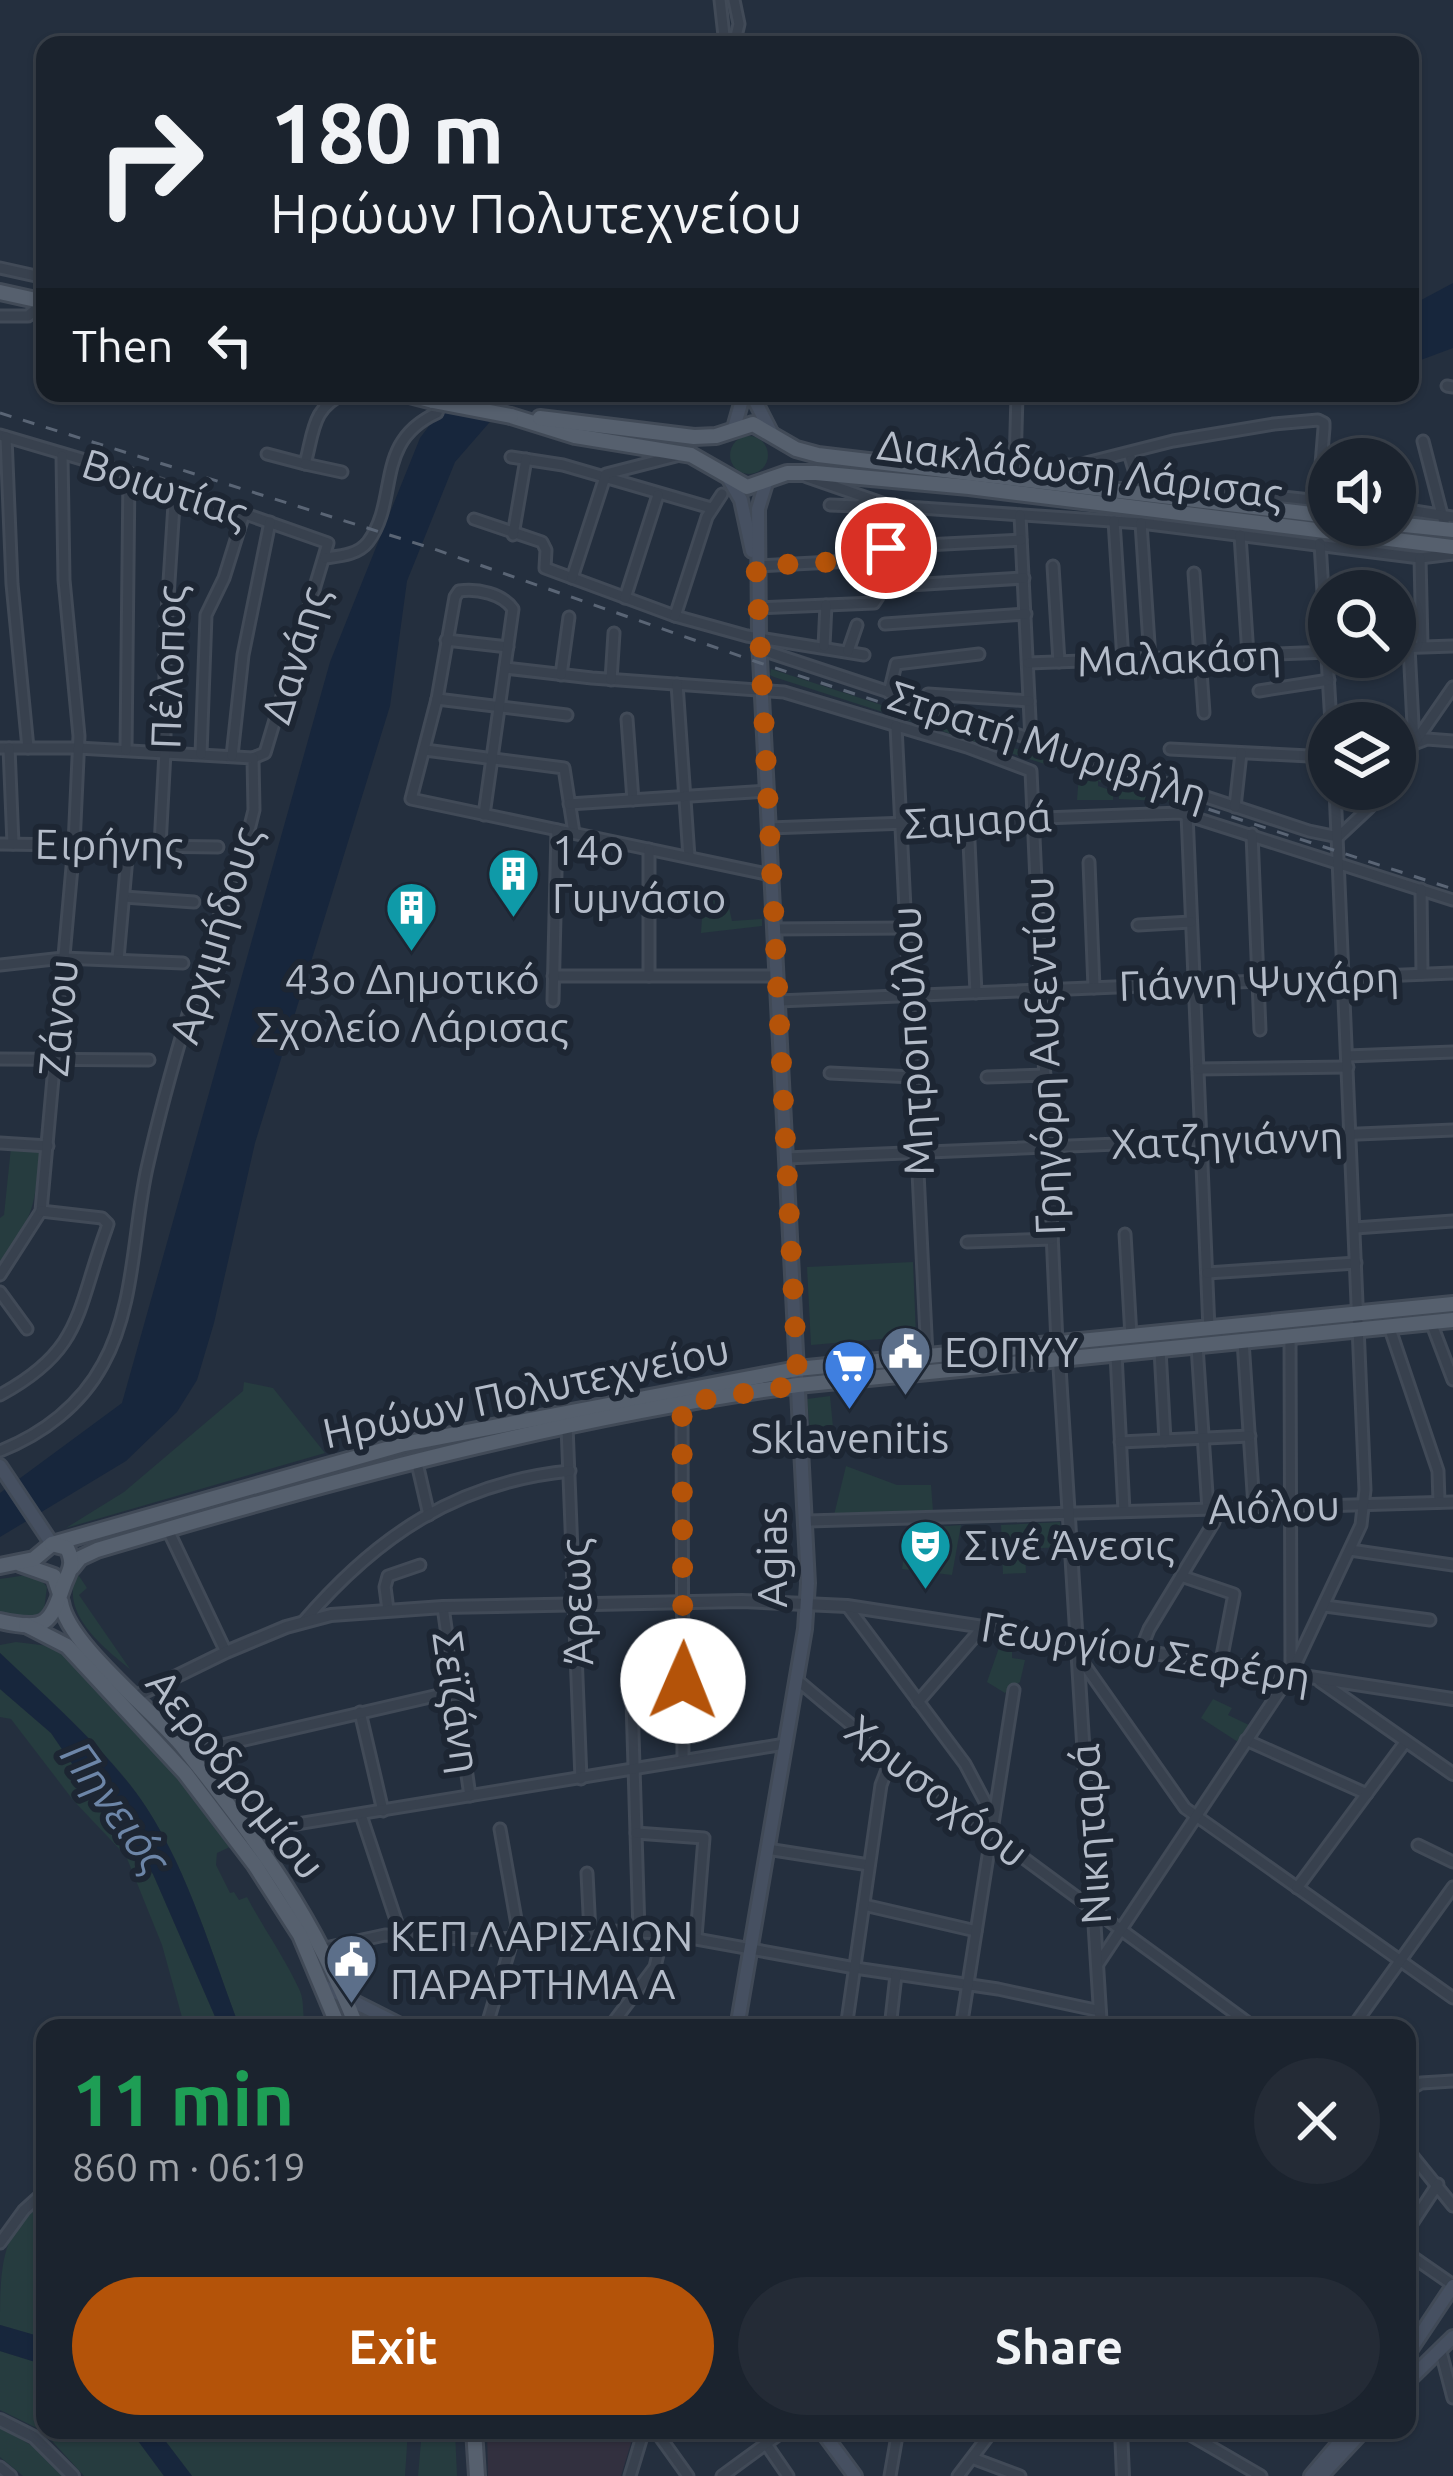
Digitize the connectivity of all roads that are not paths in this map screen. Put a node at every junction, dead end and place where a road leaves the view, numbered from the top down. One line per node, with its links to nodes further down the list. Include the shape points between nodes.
1 (720, 0): 3 (street)
2 (734, 0): 4 (street)
3 (728, 36)
4 (734, 36)
5 (0, 268): 6 (street)
6 (36, 276)
7 (0, 292): 8 (main road)
8 (36, 300)
9 (36, 309): 10 (street)
10 (0, 316)
11 (327, 402): 29 (street)
12 (438, 402): 65 (street, via 436,413 406,434 369,541)
13 (458, 402): 17 (main road, Διακλάδωση Λάρισας, bridge)
14 (743, 402): 18 (main road)
15 (753, 402): 19 (main road)
16 (1016, 402): 31 (street)
17 (511, 416): 18 (main road, Διακλάδωση Λάρισας, via 694,437); 25 (main road, Διακλάδωση Λάρισας)
18 (731, 431): 19 (main road, Διακλάδωση Λάρισας, via 753,424); 37 (main road, via 718,452)
19 (774, 435): 30 (main road, Διακλάδωση Λάρισας, via 807,453); 36 (main road, via 781,459)
20 (3, 436): 26 (street, Βοιωτίας); 123 (street)
21 (1324, 438): 23 (street, via 1322,421 1288,422)
22 (1424, 441): 54 (street)
23 (1129, 453): 31 (street, via 1078,465); 40 (street, via 1145,482)
24 (267, 454): 29 (street)
25 (685, 454): 35 (street); 37 (main road, Διακλάδωση Λάρισας)
26 (62, 456): 34 (street, Βοιωτίας); 124 (street, Ζάνου)
27 (511, 457): 28 (street)
28 (526, 459): 35 (street); 58 (street)
29 (305, 464): 32 (street)
30 (914, 466): 31 (street); 43 (main road, Διακλάδωση Λάρισας)
31 (1015, 466)
32 (342, 472)
33 (796, 472): 36 (main road, Διακλάδωση Λάρισας); 42 (street); 56 (main road, Διακλάδωση Λάρισας)
34 (129, 473): 38 (street, Βοιωτίας); 126 (street)
35 (603, 479): 39 (street); 71 (street)
36 (769, 480): 37 (main road, Διακλάδωση Λάρισας); 68 (main road, via 758,509)
37 (725, 482): 45 (street); 68 (main road, via 741,500)
38 (176, 489): 46 (street, Βοιωτίας); 128 (street, Πέλοπος)
39 (658, 495): 45 (street); 74 (street)
40 (1257, 495): 41 (street); 43 (street)
41 (1308, 500)
42 (868, 501): 44 (street); 49 (street)
43 (1222, 504): 47 (main road, Διακλάδωση Λάρισας)
44 (830, 505)
45 (711, 508): 78 (street)
46 (244, 514): 52 (street, Βοιωτίας); 130 (street, via 206,615)
47 (1308, 514)
48 (1416, 514): 54 (street)
49 (1020, 515): 51 (street); 60 (street)
50 (474, 519): 58 (street)
51 (1114, 521): 53 (street); 97 (street)
52 (270, 522): 62 (street, Βοιωτίας); 131 (street)
53 (1141, 523): 59 (street); 96 (street)
54 (1448, 523): 55 (main road)
55 (1416, 524)
56 (1300, 527): 57 (street); 64 (main road, Διακλάδωση Λάρισας)
57 (1308, 533)
58 (514, 535): 71 (street, via 545,545 545,568)
59 (1240, 535): 61 (street); 94 (street)
60 (1021, 540): 67 (street, via 886,548); 72 (street)
61 (1308, 543)
62 (328, 544): 65 (street, Δανάης)
63 (1335, 546): 66 (street)
64 (1453, 551): 66 (street)
65 (325, 558): 133 (street, Δανάης, via 265,753)
66 (1420, 558): 87 (street)
67 (870, 560): 68 (street); 73 (street)
68 (756, 566): 76 (main road, Agias)
69 (1053, 566): 98 (street)
70 (1194, 573): 95 (street)
71 (572, 578): 74 (street)
72 (1024, 578): 73 (street); 77 (street)
73 (876, 587): 75 (street, via 874,603)
74 (625, 598): 78 (street)
75 (826, 605): 76 (street); 85 (street)
76 (758, 608): 84 (main road, Agias)
77 (1026, 614): 81 (street); 99 (street)
78 (675, 616): 84 (street)
79 (569, 617): 101 (street)
80 (857, 625): 90 (street)
81 (884, 625)
82 (614, 633): 102 (street)
83 (446, 640): 89 (street); 89 (street, via 454,597 477,590 513,609); 110 (street)
84 (759, 644): 85 (street); 106 (main road, Agias); 108 (street, Στρατή Μυριβήλη)
85 (824, 646): 90 (street)
86 (1416, 646): 87 (street)
87 (1422, 646): 88 (street)
88 (1453, 646)
89 (508, 647): 100 (street)
90 (848, 651): 93 (street)
91 (1308, 653): 94 (street, Μαλακάση)
92 (979, 654): 108 (street, via 896,664)
93 (864, 655)
94 (1248, 655): 95 (street, Μαλακάση)
95 (1200, 657): 96 (street, Μαλακάση); 114 (street)
96 (1150, 659): 97 (street, Μαλακάση)
97 (1123, 660): 98 (street, Μαλακάση)
98 (1059, 662): 99 (street, Μαλακάση)
99 (1028, 663): 111 (street)
100 (505, 668): 101 (street); 113 (street)
101 (561, 675): 102 (street)
102 (611, 680): 104 (street)
103 (1329, 680): 107 (street); 112 (street)
104 (677, 683): 106 (street); 136 (street)
105 (1453, 687): 119 (street)
106 (761, 689): 117 (street); 135 (main road, Agias)
107 (1259, 691)
108 (889, 693): 118 (street, Στρατή Μυριβήλη)
109 (928, 694): 111 (street)
110 (437, 699): 113 (street); 127 (street)
111 (1029, 701): 118 (street)
112 (1330, 702)
113 (499, 706): 115 (street); 134 (street)
114 (1204, 712)
115 (567, 715)
116 (627, 719): 137 (street)
117 (896, 726): 144 (street, Γρηγόρη Αυξεντίου, via 1031,771); 146 (street, Μητροπούλου)
118 (1031, 740): 139 (street, Στρατή Μυριβήλη)
119 (1416, 741)
120 (1453, 741): 121 (street)
121 (1416, 743)
122 (5, 748): 123 (street); 153 (street)
123 (28, 748): 124 (street)
124 (77, 748): 126 (street); 154 (street, Ζάνου)
125 (1170, 749): 129 (street)
126 (126, 750): 128 (street)
127 (425, 750): 134 (street); 143 (street, via 411,800)
128 (166, 752): 130 (street); 155 (street, Πέλοπος)
129 (1241, 753): 132 (street); 139 (street)
130 (201, 754): 131 (street)
131 (232, 756): 133 (street)
132 (1308, 756)
133 (253, 758): 242 (street, Αρχιμήδους, via 253,817 165,1097 114,1341 94,1378 49,1426)
134 (492, 758): 138 (street, via 564,768); 143 (street)
135 (767, 791): 136 (street); 147 (main road, Agias)
136 (684, 796): 137 (street); 159 (street)
137 (633, 800): 138 (street)
138 (569, 804): 149 (street)
139 (1234, 807): 151 (street, Στρατή Μυριβήλη)
140 (1336, 810): 151 (street)
141 (1367, 810): 151 (street)
142 (1187, 814): 144 (street, Σαμαρά); 150 (street, Σαμαρά); 167 (street)
143 (484, 815): 148 (street)
144 (1034, 817): 145 (street, Σαμαρά); 184 (street, Γρηγόρη Αυξεντίου)
145 (968, 820): 146 (street, Σαμαρά); 185 (street)
146 (902, 824): 147 (street, Σαμαρά); 169 (street, Μητροπούλου)
147 (769, 829): 162 (main road, Agias)
148 (557, 830): 149 (street); 177 (street)
149 (574, 833): 158 (street)
150 (1252, 834): 161 (street, Σαμαρά); 181 (street)
151 (1338, 837): 161 (street)
152 (0, 844): 153 (street, Ειρήνης)
153 (13, 844): 154 (street, Ειρήνης)
154 (74, 845): 156 (street, Ειρήνης); 171 (street, Ζάνου)
155 (160, 846): 156 (street, Ειρήνης); 157 (street, Ειρήνης)
156 (128, 847): 164 (street)
157 (218, 847)
158 (649, 849): 159 (street); 178 (street)
159 (689, 857): 162 (street)
160 (1089, 862): 183 (street)
161 (1339, 865): 163 (street, Σαμαρά); 180 (street)
162 (771, 874): 170 (main road, Agias)
163 (1420, 889): 165 (street, Σαμαρά); 176 (street)
164 (124, 897): 166 (street); 172 (street)
165 (1453, 900)
166 (194, 902)
167 (1191, 922): 168 (street); 182 (street)
168 (1138, 925)
169 (906, 928): 170 (street); 186 (street, Μητροπούλου)
170 (774, 929): 179 (main road, Agias)
171 (63, 958): 172 (street); 174 (street); 191 (street, Ζάνου)
172 (118, 959): 173 (street)
173 (183, 963)
174 (0, 965)
175 (1453, 973): 176 (street, Γιάννη Ψυχάρη)
176 (1422, 974): 180 (street, Γιάννη Ψυχάρη)
177 (553, 976): 178 (street); 187 (street)
178 (649, 976): 179 (street)
179 (776, 976): 188 (main road, Agias)
180 (1344, 977): 181 (street, Γιάννη Ψυχάρη); 194 (street)
181 (1258, 981): 182 (street, Γιάννη Ψυχάρη); 189 (street)
182 (1194, 983): 183 (street, Γιάννη Ψυχάρη); 195 (street)
183 (1094, 988): 184 (street, Γιάννη Ψυχάρη)
184 (1041, 990): 185 (street, Γιάννη Ψυχάρη); 197 (street, Γρηγόρη Αυξεντίου)
185 (976, 993): 186 (street, Γιάννη Ψυχάρη)
186 (910, 995): 188 (street, Γιάννη Ψυχάρη); 198 (street, Μητροπούλου)
187 (553, 1000)
188 (778, 1001): 207 (main road, Agias)
189 (1260, 1030)
190 (1453, 1052): 194 (street)
191 (55, 1058): 192 (street); 193 (street); 204 (street, Ζάνου)
192 (0, 1059)
193 (149, 1060)
194 (1348, 1061): 195 (street); 201 (street)
195 (1198, 1070): 202 (street)
196 (830, 1073): 198 (street)
197 (1045, 1075): 199 (street); 205 (street, Γρηγόρη Αυξεντίου)
198 (913, 1077): 206 (street, Μητροπούλου)
199 (987, 1077)
200 (1453, 1130): 201 (street, Χατζηγιάννη)
201 (1351, 1135): 202 (street, Χατζηγιάννη); 210 (street)
202 (1201, 1141): 205 (street, Χατζηγιάννη); 215 (street)
203 (0, 1142): 204 (street)
204 (49, 1146): 208 (street, Ζάνου)
205 (1048, 1148): 206 (street, Χατζηγιάννη); 212 (street, Γρηγόρη Αυξεντίου)
206 (916, 1153): 207 (street, Χατζηγιάννη); 232 (street, Μητροπούλου)
207 (786, 1158): 233 (main road, Agias)
208 (41, 1211): 216 (street, Ζάνου); 235 (street, via 108,1225 68,1341 40,1371)
209 (1453, 1221): 210 (street)
210 (1355, 1228): 214 (street)
211 (1125, 1234): 225 (street)
212 (1052, 1239): 213 (street); 230 (street, Γρηγόρη Αυξεντίου)
213 (967, 1242)
214 (1356, 1263): 215 (street); 220 (street)
215 (1207, 1273): 224 (street)
216 (0, 1275)
217 (0, 1292): 223 (street)
218 (1453, 1304): 220 (main road, Ηρώων Πολυτεχνείου)
219 (1453, 1320): 221 (main road, Ηρώων Πολυτεχνείου)
220 (1359, 1321): 222 (main road, Ηρώων Πολυτεχνείου); 224 (main road, Ηρώων Πολυτεχνείου); 226 (main road, Ηρώων Πολυτεχνείου); 248 (street)
221 (1431, 1322): 222 (main road, Ηρώων Πολυτεχνείου); 234 (street)
222 (1390, 1326): 246 (street, via 1438,1471)
223 (27, 1329)
224 (1209, 1329): 225 (main road, Ηρώων Πολυτεχνείου)
225 (1131, 1336): 230 (main road, Ηρώων Πολυτεχνείου)
226 (1290, 1336): 227 (main road, Ηρώων Πολυτεχνείου); 249 (street)
227 (1244, 1341): 228 (main road, Ηρώων Πολυτεχνείου); 238 (street)
228 (1197, 1346): 229 (main road, Ηρώων Πολυτεχνείου); 239 (street)
229 (1160, 1350): 231 (main road, Ηρώων Πολυτεχνείου); 240 (street)
230 (1058, 1351): 231 (main road, Ηρώων Πολυτεχνείου); 232 (main road, Ηρώων Πολυτεχνείου); 233 (main road, Ηρώων Πολυτεχνείου); 253 (street, Γρηγόρη Αυξεντίου)
231 (1116, 1354): 241 (street)
232 (927, 1355): 233 (main road, Ηρώων Πολυτεχνείου)
233 (798, 1377): 236 (main road, Ηρώων Πολυτεχνείου); 255 (main road, Agias); 257 (main road, Ηρώων Πολυτεχνείου, via 434,1437)
234 (1453, 1381)
235 (0, 1395)
236 (682, 1403): 237 (main road, Ηρώων Πολυτεχνείου); 265 (street)
237 (567, 1426): 243 (main road, Ηρώων Πολυτεχνείου); 245 (street, Άρεως)
238 (1250, 1436): 239 (street); 250 (street)
239 (1204, 1438): 240 (street); 251 (street)
240 (1165, 1440): 241 (street)
241 (1120, 1442): 252 (street)
242 (0, 1450)
243 (416, 1459): 254 (street); 256 (main road, Ηρώων Πολυτεχνείου)
244 (0, 1466): 257 (main road)
245 (570, 1471): 254 (street, via 493,1484); 267 (street, Άρεως)
246 (1438, 1502): 247 (street, Αιόλου); 248 (street, Αιόλου)
247 (1453, 1502)
248 (1364, 1504): 249 (street, Αιόλου); 258 (street)
249 (1292, 1506): 250 (street, Αιόλου); 283 (street)
250 (1254, 1508): 251 (street, Αιόλου)
251 (1213, 1509): 252 (street, Αιόλου); 263 (street)
252 (1124, 1511): 253 (street, Αιόλου)
253 (1067, 1513): 255 (street, Αιόλου); 277 (street, Γρηγόρη Αυξεντίου)
254 (429, 1515): 274 (street, via 359,1563)
255 (808, 1521): 266 (main road, Agias)
256 (168, 1530): 262 (main road, Ηρώων Πολυτεχνείου, via 98,1550); 279 (street)
257 (52, 1544): 259 (main road, Ηρώων Πολυτεχνείου); 262 (main road, via 67,1548)
258 (1350, 1550): 261 (street); 269 (street)
259 (7, 1565): 264 (main road, via 54,1576)
260 (420, 1565): 271 (street, via 388,1576)
261 (1453, 1565)
262 (72, 1568): 264 (main road)
263 (1181, 1576): 278 (street); 281 (street, via 1234,1594)
264 (61, 1600): 275 (main road, via 47,1621); 288 (main road, Αεροδρομίου, via 80,1639)
265 (684, 1602): 266 (street, Γεωργίου Σεφέρη); 267 (street, Γεωργίου Σεφέρη); 297 (street)
266 (808, 1603): 268 (street, Γεωργίου Σεφέρη); 284 (main road, Agias)
267 (577, 1605): 270 (street, Γεωργίου Σεφέρη); 300 (street, Άρεως)
268 (847, 1606): 276 (street, Γεωργίου Σεφέρη); 290 (street)
269 (1325, 1606): 272 (street); 283 (street)
270 (442, 1607): 271 (street, Γεωργίου Σεφέρη); 287 (street, Σεϊζάνη)
271 (388, 1610): 274 (street, Γεωργίου Σεφέρη)
272 (1430, 1619)
273 (0, 1621): 275 (main road)
274 (304, 1621): 279 (street, Γεωργίου Σεφέρη)
275 (26, 1625): 335 (main road, Αεροδρομίου, via 67,1646 179,1765 273,1892)
276 (983, 1627): 277 (street, Γεωργίου Σεφέρη); 290 (street)
277 (1077, 1641): 278 (street, Γεωργίου Σεφέρη); 280 (street, Νικηταρά)
278 (1141, 1649): 281 (street, Γεωργίου Σεφέρη)
279 (226, 1652): 288 (street, Γεωργίου Σεφέρη)
280 (1078, 1657): 305 (street); 319 (street, Νικηταρά)
281 (1221, 1661): 283 (street, Γεωργίου Σεφέρη)
282 (631, 1666): 298 (street)
283 (1291, 1674): 285 (street, Γεωργίου Σεφέρη); 292 (street)
284 (796, 1678): 294 (main road, Agias); 296 (street, Χρυσοχόου)
285 (1318, 1679): 289 (street, Γεωργίου Σεφέρη); 293 (street)
286 (1014, 1690): 306 (street)
287 (456, 1691): 291 (street); 302 (street, Σεϊζάνη)
288 (136, 1696): 295 (main road, Αεροδρομίου)
289 (1453, 1699)
290 (919, 1702): 306 (street, via 977,1782)
291 (360, 1712): 295 (street); 303 (street)
292 (1246, 1740): 301 (street); 305 (street)
293 (1406, 1741): 299 (street); 301 (street)
294 (785, 1744): 297 (street); 312 (main road, Agias)
295 (188, 1753): 308 (main road, Αεροδρομίου)
296 (891, 1759): 310 (street, Χρυσοχόου); 314 (street)
297 (682, 1760): 298 (street)
298 (634, 1768): 300 (street); 309 (street)
299 (1453, 1774)
300 (581, 1779): 302 (street)
301 (1367, 1794): 317 (street)
302 (470, 1796): 303 (street)
303 (383, 1811): 304 (street)
304 (361, 1815): 308 (street); 325 (street)
305 (1196, 1817): 317 (street); 320 (street)
306 (993, 1820): 310 (street)
307 (500, 1829): 326 (street)
308 (248, 1832): 329 (main road, Αεροδρομίου)
309 (636, 1833): 322 (street); 327 (street, via 704,1838)
310 (991, 1836): 319 (street, Χρυσοχόου); 321 (street)
311 (1418, 1844): 313 (street)
312 (767, 1849): 314 (street); 328 (main road, Agias)
313 (1453, 1862)
314 (869, 1864): 318 (street)
315 (587, 1873): 323 (street)
316 (1453, 1887): 330 (street)
317 (1297, 1888): 330 (street)
318 (864, 1905): 321 (street); 332 (street)
319 (1095, 1910): 320 (street, Χρυσοχόου); 331 (street, Νικηταρά)
320 (1121, 1929): 331 (street); 349 (street, Χρυσοχόου)
321 (976, 1931): 334 (street)
322 (639, 1932): 323 (street); 324 (street)
323 (590, 1933): 326 (street)
324 (663, 1933): 327 (street); 343 (street, via 656,1967)
325 (401, 1935): 326 (street); 329 (street)
326 (513, 1937): 342 (street)
327 (696, 1937): 328 (street)
328 (751, 1947): 332 (street); 344 (main road, Agias)
329 (325, 1948): 336 (main road, Αεροδρομίου)
330 (1399, 1963): 337 (street); 350 (street)
331 (1097, 1964): 338 (street, Νικηταρά)
332 (855, 1968): 333 (street); 345 (street)
333 (896, 1975): 334 (street); 346 (street)
334 (968, 1985): 338 (street); 347 (street)
335 (323, 1986): 336 (main road); 339 (main road, Αεροδρομίου)
336 (346, 1996): 340 (main road, Αεροδρομίου); 341 (main road)
337 (1453, 1998)
338 (1100, 2011): 348 (street, Νικηταρά)
339 (336, 2019)
340 (354, 2019)
341 (389, 2019)
342 (489, 2019)
343 (617, 2019)
344 (739, 2019)
345 (847, 2019)
346 (891, 2019)
347 (962, 2019)
348 (1100, 2019)
349 (1243, 2019)
350 (1359, 2019)
351 (1453, 2081): 352 (street)
352 (1416, 2087)
353 (1416, 2159): 354 (street)
354 (1438, 2184): 356 (street); 357 (street)
355 (36, 2199): 358 (street)
356 (1453, 2206)
357 (1416, 2217)
358 (0, 2243)
359 (1416, 2259): 360 (street)
360 (1453, 2285): 362 (main road)
361 (1453, 2337): 363 (main road)
362 (1416, 2340)
363 (1440, 2348): 365 (main road); 367 (street)
364 (1416, 2357): 365 (street)
365 (1425, 2362): 366 (main road)
366 (1416, 2372)
367 (1453, 2398)
368 (0, 2420): 386 (street, via 34,2437)
369 (475, 2439): 387 (main road)
370 (641, 2439): 388 (street)
371 (661, 2439): 389 (street)
372 (773, 2439): 382 (street)
373 (828, 2439): 392 (main road)
374 (896, 2439): 393 (street)
375 (987, 2439): 383 (street)
376 (1121, 2439): 396 (street)
377 (1198, 2439): 381 (street)
378 (1206, 2439): 381 (street)
379 (1342, 2439): 398 (main road)
380 (1356, 2439): 399 (main road)
381 (1204, 2442): 397 (street)
382 (766, 2444): 390 (street); 391 (street)
383 (972, 2458): 394 (street); 395 (street)
384 (0, 2467): 385 (street)
385 (11, 2476)
386 (73, 2476)
387 (477, 2476)
388 (630, 2476)
389 (688, 2476)
390 (722, 2476)
391 (788, 2476)
392 (855, 2476)
393 (890, 2476)
394 (958, 2476)
395 (1020, 2476)
396 (1123, 2476)
397 (1261, 2476)
398 (1311, 2476)
399 (1321, 2476)

